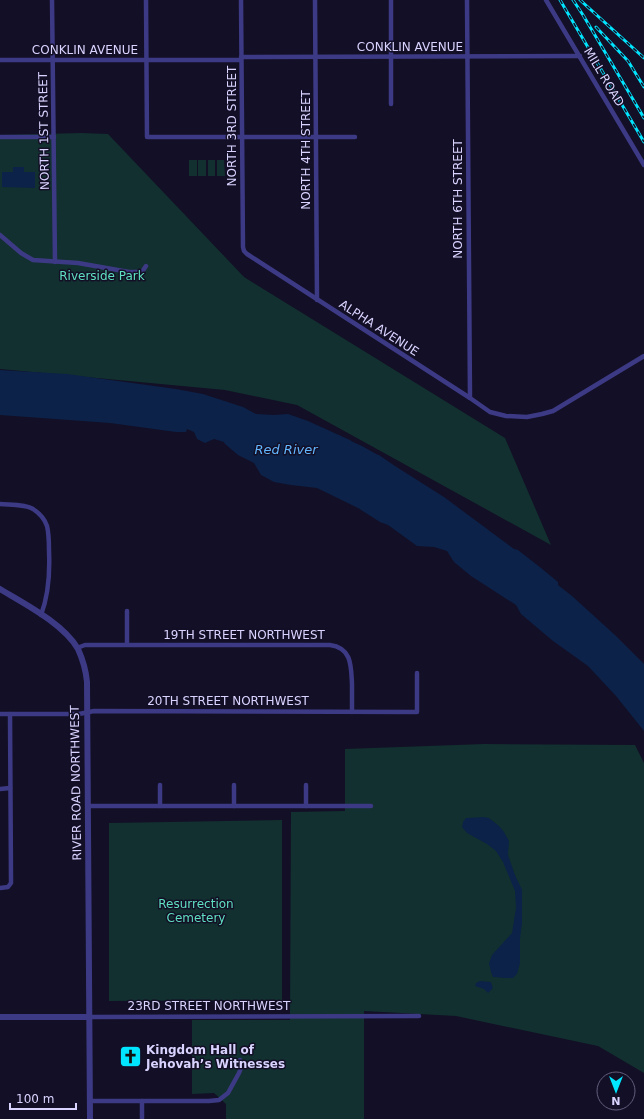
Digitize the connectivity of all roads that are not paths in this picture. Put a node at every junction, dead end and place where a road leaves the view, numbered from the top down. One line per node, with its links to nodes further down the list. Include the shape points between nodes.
1 (52, 0): 14 (street, NORTH 1ST STREET)
2 (146, 0): 15 (street)
3 (241, 0): 12 (street, NORTH 3RD STREET)
4 (315, 0): 9 (street, NORTH 4TH STREET)
5 (391, 0): 10 (street)
6 (467, 0): 11 (street, NORTH 6TH STREET)
7 (546, 0): 8 (street, MILL ROAD)
8 (580, 56): 11 (street, CONKLIN AVENUE); 22 (street, MILL ROAD)
9 (316, 57): 10 (street, CONKLIN AVENUE); 12 (street, CONKLIN AVENUE); 20 (street, NORTH 4TH STREET)
10 (391, 57): 11 (street, CONKLIN AVENUE); 16 (street)
11 (467, 57): 29 (street, NORTH 6TH STREET)
12 (241, 59): 15 (street, CONKLIN AVENUE); 19 (street, NORTH 3RD STREET)
13 (0, 60): 14 (street, CONKLIN AVENUE)
14 (53, 60): 15 (street, CONKLIN AVENUE); 18 (street, NORTH 1ST STREET)
15 (147, 60): 19 (street, via 147,137)
16 (391, 104)
17 (0, 137): 18 (street)
18 (54, 137): 25 (street, NORTH 1ST STREET)
19 (242, 137): 20 (street); 24 (street, NORTH 3RD STREET)
20 (316, 137): 21 (street); 27 (street, NORTH 4TH STREET)
21 (355, 137)
22 (644, 165)
23 (0, 236): 25 (street, via 33,260)
24 (244, 251): 27 (street, ALPHA AVENUE)
25 (55, 262): 26 (street, via 78,263 128,272 142,272)
26 (146, 266)
27 (317, 300): 29 (street, ALPHA AVENUE)
28 (644, 356): 29 (street, ALPHA AVENUE, via 553,411 527,417 506,416 490,412)
29 (470, 398)
30 (0, 504): 33 (street, via 31,508 40,515 46,525 49,538 49,575)
31 (0, 589): 33 (street, RIVER ROAD NORTHWEST)
32 (127, 611): 34 (street)
33 (42, 615): 35 (street, RIVER ROAD NORTHWEST, via 61,629)
34 (127, 644): 35 (street, 19TH STREET NORTHWEST, via 85,645); 38 (street, 19TH STREET NORTHWEST, via 336,646 344,651 350,661)
35 (77, 648): 37 (street, RIVER ROAD NORTHWEST, via 86,676)
36 (417, 673): 38 (street, 20TH STREET NORTHWEST, via 417,712)
37 (86, 712): 38 (street, 20TH STREET NORTHWEST); 40 (street, 20TH STREET NORTHWEST); 46 (street, RIVER ROAD NORTHWEST)
38 (352, 712)
39 (0, 714): 40 (street, 20TH STREET NORTHWEST)
40 (10, 714): 45 (street)
41 (160, 785): 47 (street)
42 (234, 785): 48 (street)
43 (306, 785): 49 (street)
44 (0, 788): 45 (street)
45 (10, 788): 51 (street, via 11,879 10,885)
46 (88, 806): 47 (street); 54 (street, RIVER ROAD NORTHWEST)
47 (160, 806): 48 (street)
48 (234, 806): 49 (street)
49 (306, 806): 50 (street)
50 (371, 806)
51 (0, 888)
52 (419, 1016): 54 (street, 23RD STREET NORTHWEST)
53 (0, 1017): 54 (street, 23RD STREET NORTHWEST)
54 (90, 1017): 56 (street, RIVER ROAD NORTHWEST)
55 (240, 1060): 57 (street, via 241,1068 237,1077 228,1093 219,1100)
56 (90, 1101): 57 (street); 58 (street, RIVER ROAD NORTHWEST)
57 (142, 1101): 59 (street)
58 (90, 1119)
59 (142, 1119)

